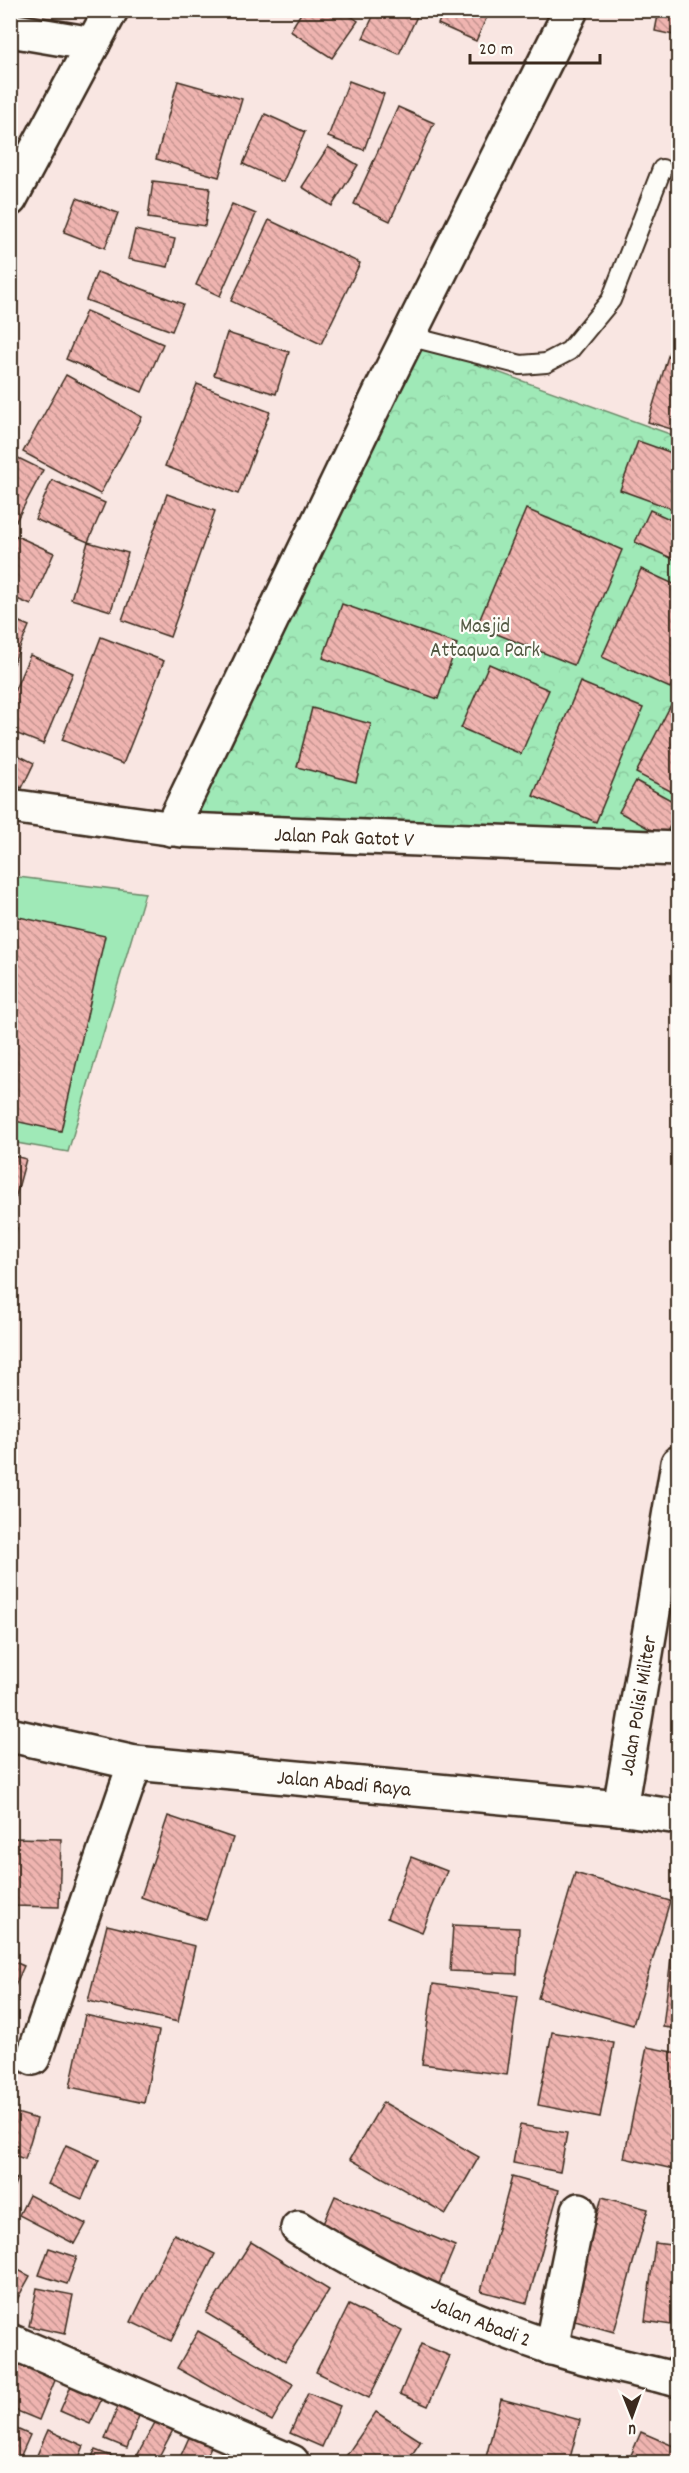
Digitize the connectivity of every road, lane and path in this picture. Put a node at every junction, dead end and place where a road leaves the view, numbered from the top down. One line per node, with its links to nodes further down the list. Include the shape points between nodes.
1 (111, 10): 4 (street)
2 (571, 10): 7 (street)
3 (10, 30): 4 (street)
4 (93, 44): 6 (street)
5 (662, 169): 7 (lane, via 611,300 570,351 546,363 521,365)
6 (10, 199)
7 (408, 336): 9 (street)
8 (10, 806): 9 (street, Jalan Pak Gatot V)
9 (171, 829): 10 (street, Jalan Pak Gatot V)
10 (678, 849)
11 (678, 1463): 12 (street, Jalan Polisi Militer)
12 (674, 1522): 15 (street, Jalan Polisi Militer)
13 (10, 1736): 14 (street, Jalan Abadi Raya)
14 (135, 1763): 15 (street, Jalan Abadi Raya); 17 (street)
15 (620, 1808): 16 (street, Jalan Abadi Raya)
16 (678, 1817)
17 (33, 2058)
18 (579, 2210): 21 (street)
19 (298, 2228): 21 (street, Jalan Abadi 2, via 342,2256 434,2301)
20 (10, 2341): 23 (street)
21 (551, 2348): 22 (street, Jalan Abadi 2)
22 (678, 2380)
23 (292, 2463)

